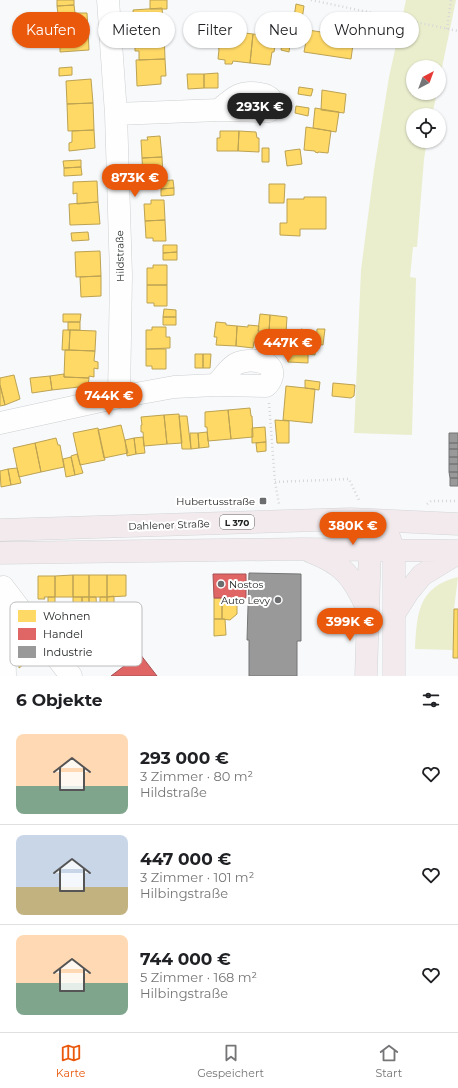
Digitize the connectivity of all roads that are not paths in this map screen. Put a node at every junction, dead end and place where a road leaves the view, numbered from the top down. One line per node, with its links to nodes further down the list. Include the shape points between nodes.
1 (108, 0): 3 (street, Hildstraße)
2 (219, 110): 3 (street)
3 (116, 114): 5 (street, Hildstraße, via 121,275)
4 (268, 385): 5 (street, via 174,387)
5 (119, 397): 6 (street)
6 (0, 423)
7 (383, 521): 8 (main road, Dahlener Straße / L 370); 9 (main road, Dahlener Straße / L 370, via 351,519); 11 (main road); 12 (main road)
8 (458, 524)
9 (0, 530)
10 (304, 549): 11 (main road); 14 (main road); 16 (main road, via 326,558 344,570 357,587)
11 (370, 549): 12 (main road); 16 (main road)
12 (394, 550): 13 (main road); 17 (main road)
13 (458, 552): 17 (main road, via 422,576)
14 (0, 553)
15 (14, 602): 19 (street, via 3,587)
16 (368, 609): 21 (main road)
17 (394, 614): 22 (main road)
18 (63, 666): 20 (street)
19 (6, 676)
20 (71, 676)
21 (366, 676)
22 (394, 676)

